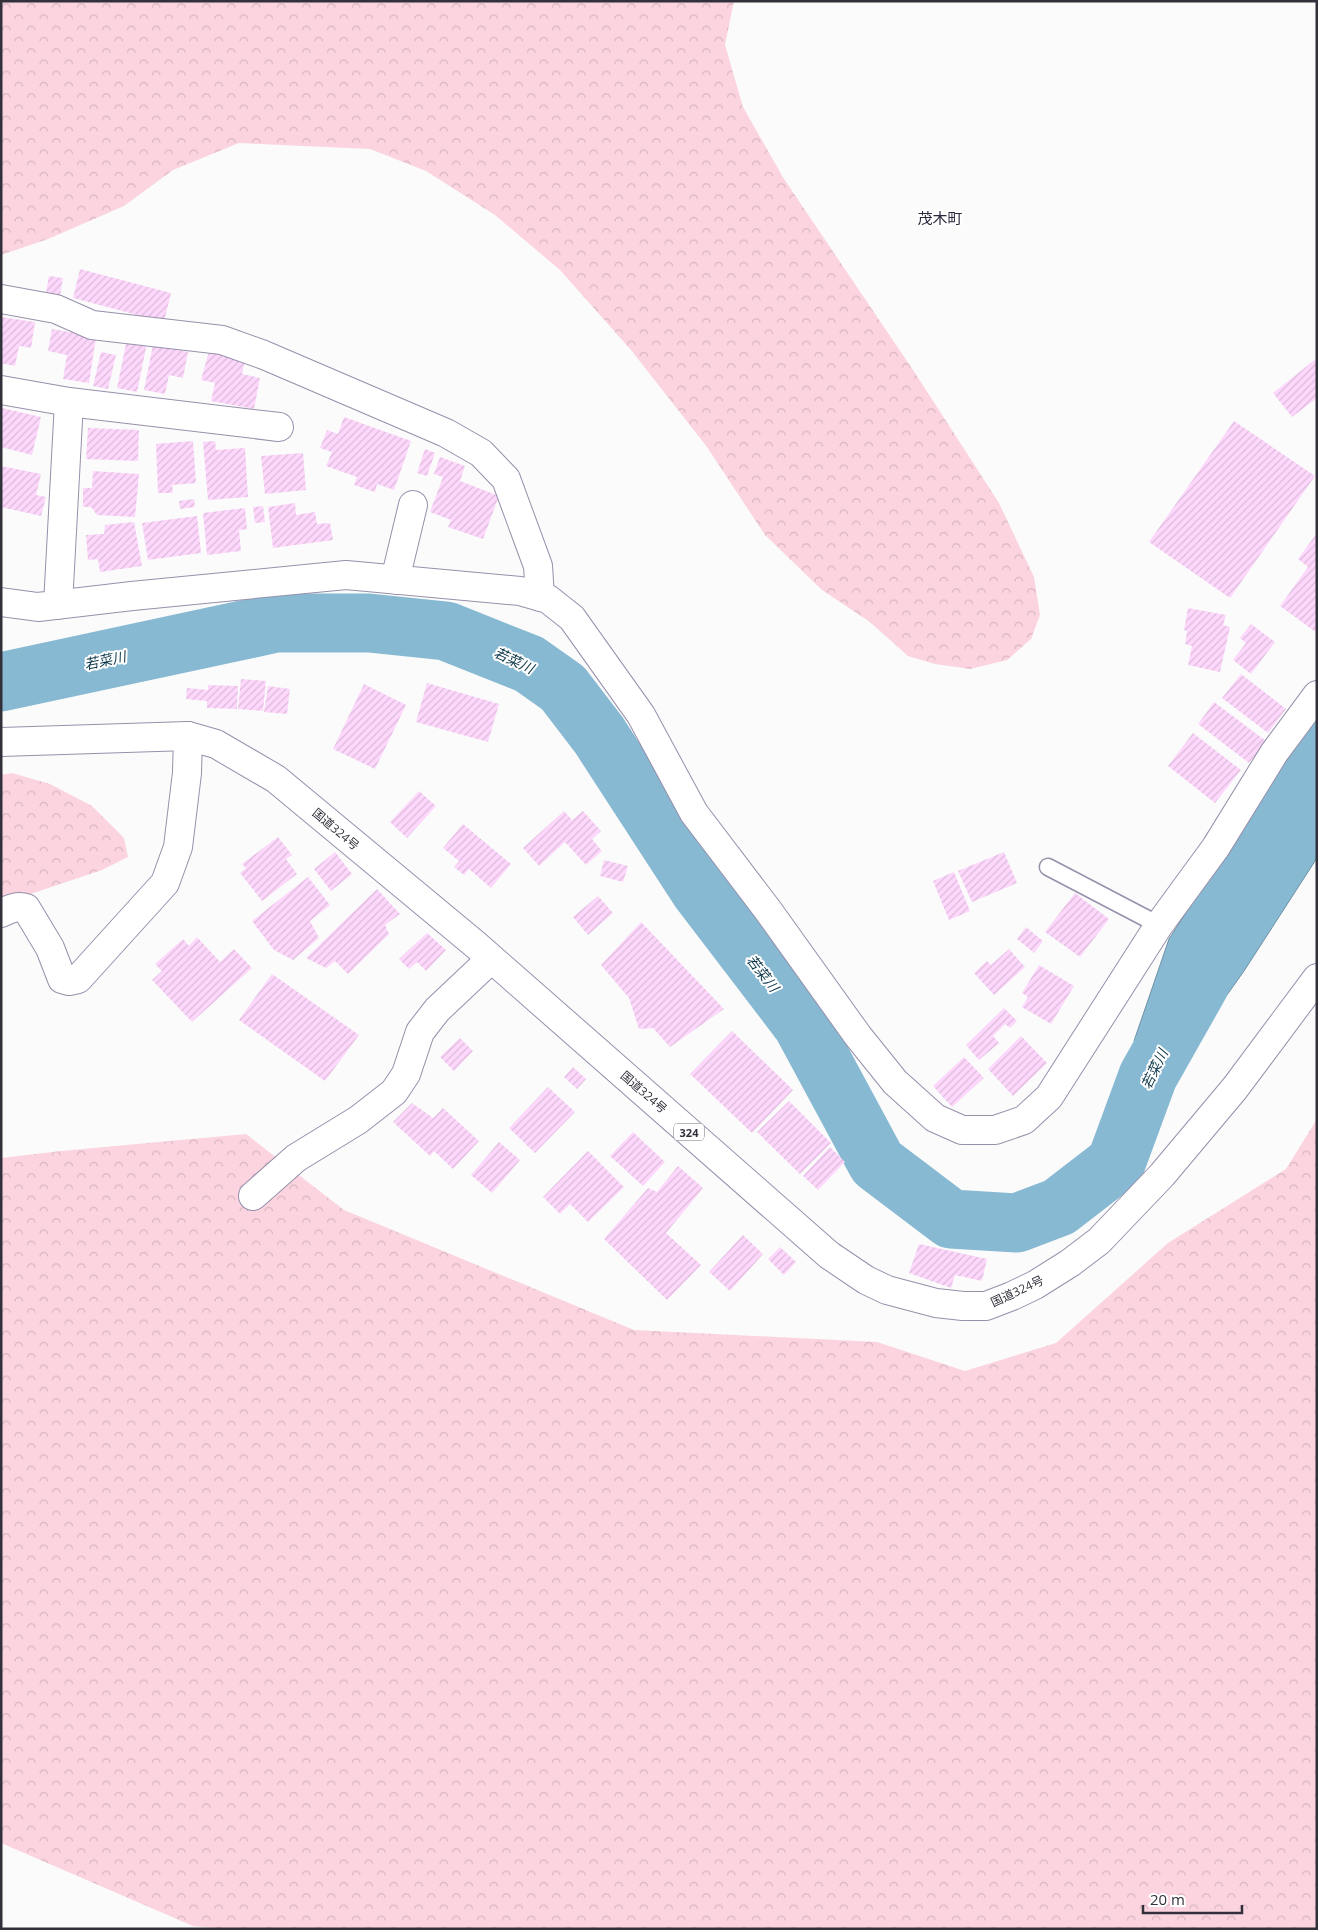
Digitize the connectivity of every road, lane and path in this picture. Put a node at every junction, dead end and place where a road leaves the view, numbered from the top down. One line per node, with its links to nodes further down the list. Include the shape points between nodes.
1 (1, 299): 7 (main road, via 56,309 92,325 222,340 264,354 446,433 481,453 506,479 538,566)
2 (1, 390): 3 (main road)
3 (69, 402): 4 (main road); 9 (main road)
4 (279, 427)
5 (413, 506): 6 (main road)
6 (395, 580): 7 (main road, via 520,591); 9 (main road, via 346,575)
7 (540, 597): 15 (main road, via 548,599 572,618 589,640 641,715 694,813 882,1067 935,1118 962,1130 995,1130 1024,1120 1048,1097)
8 (1, 602): 9 (main road, via 38,607)
9 (58, 605)
10 (1317, 695): 15 (main road, via 1274,753 1216,847)
11 (188, 736): 12 (main road, 国道324号 / 324); 14 (main road, via 178,847 165,883 78,979 62,979 50,948 26,908 13,907); 16 (main road, 国道324号 / 324, via 216,744 276,779)
12 (1, 742)
13 (1048, 867): 15 (lane)
14 (1, 913)
15 (1159, 925)
16 (491, 959): 17 (main road, 国道324号 / 324, via 830,1255 887,1290 936,1303 964,1306 986,1306 1035,1285 1099,1241 1162,1175 1235,1088); 18 (main road, via 437,1010 420,1032 406,1074 394,1092 358,1120 296,1158)
17 (1317, 978)
18 (253, 1196)

